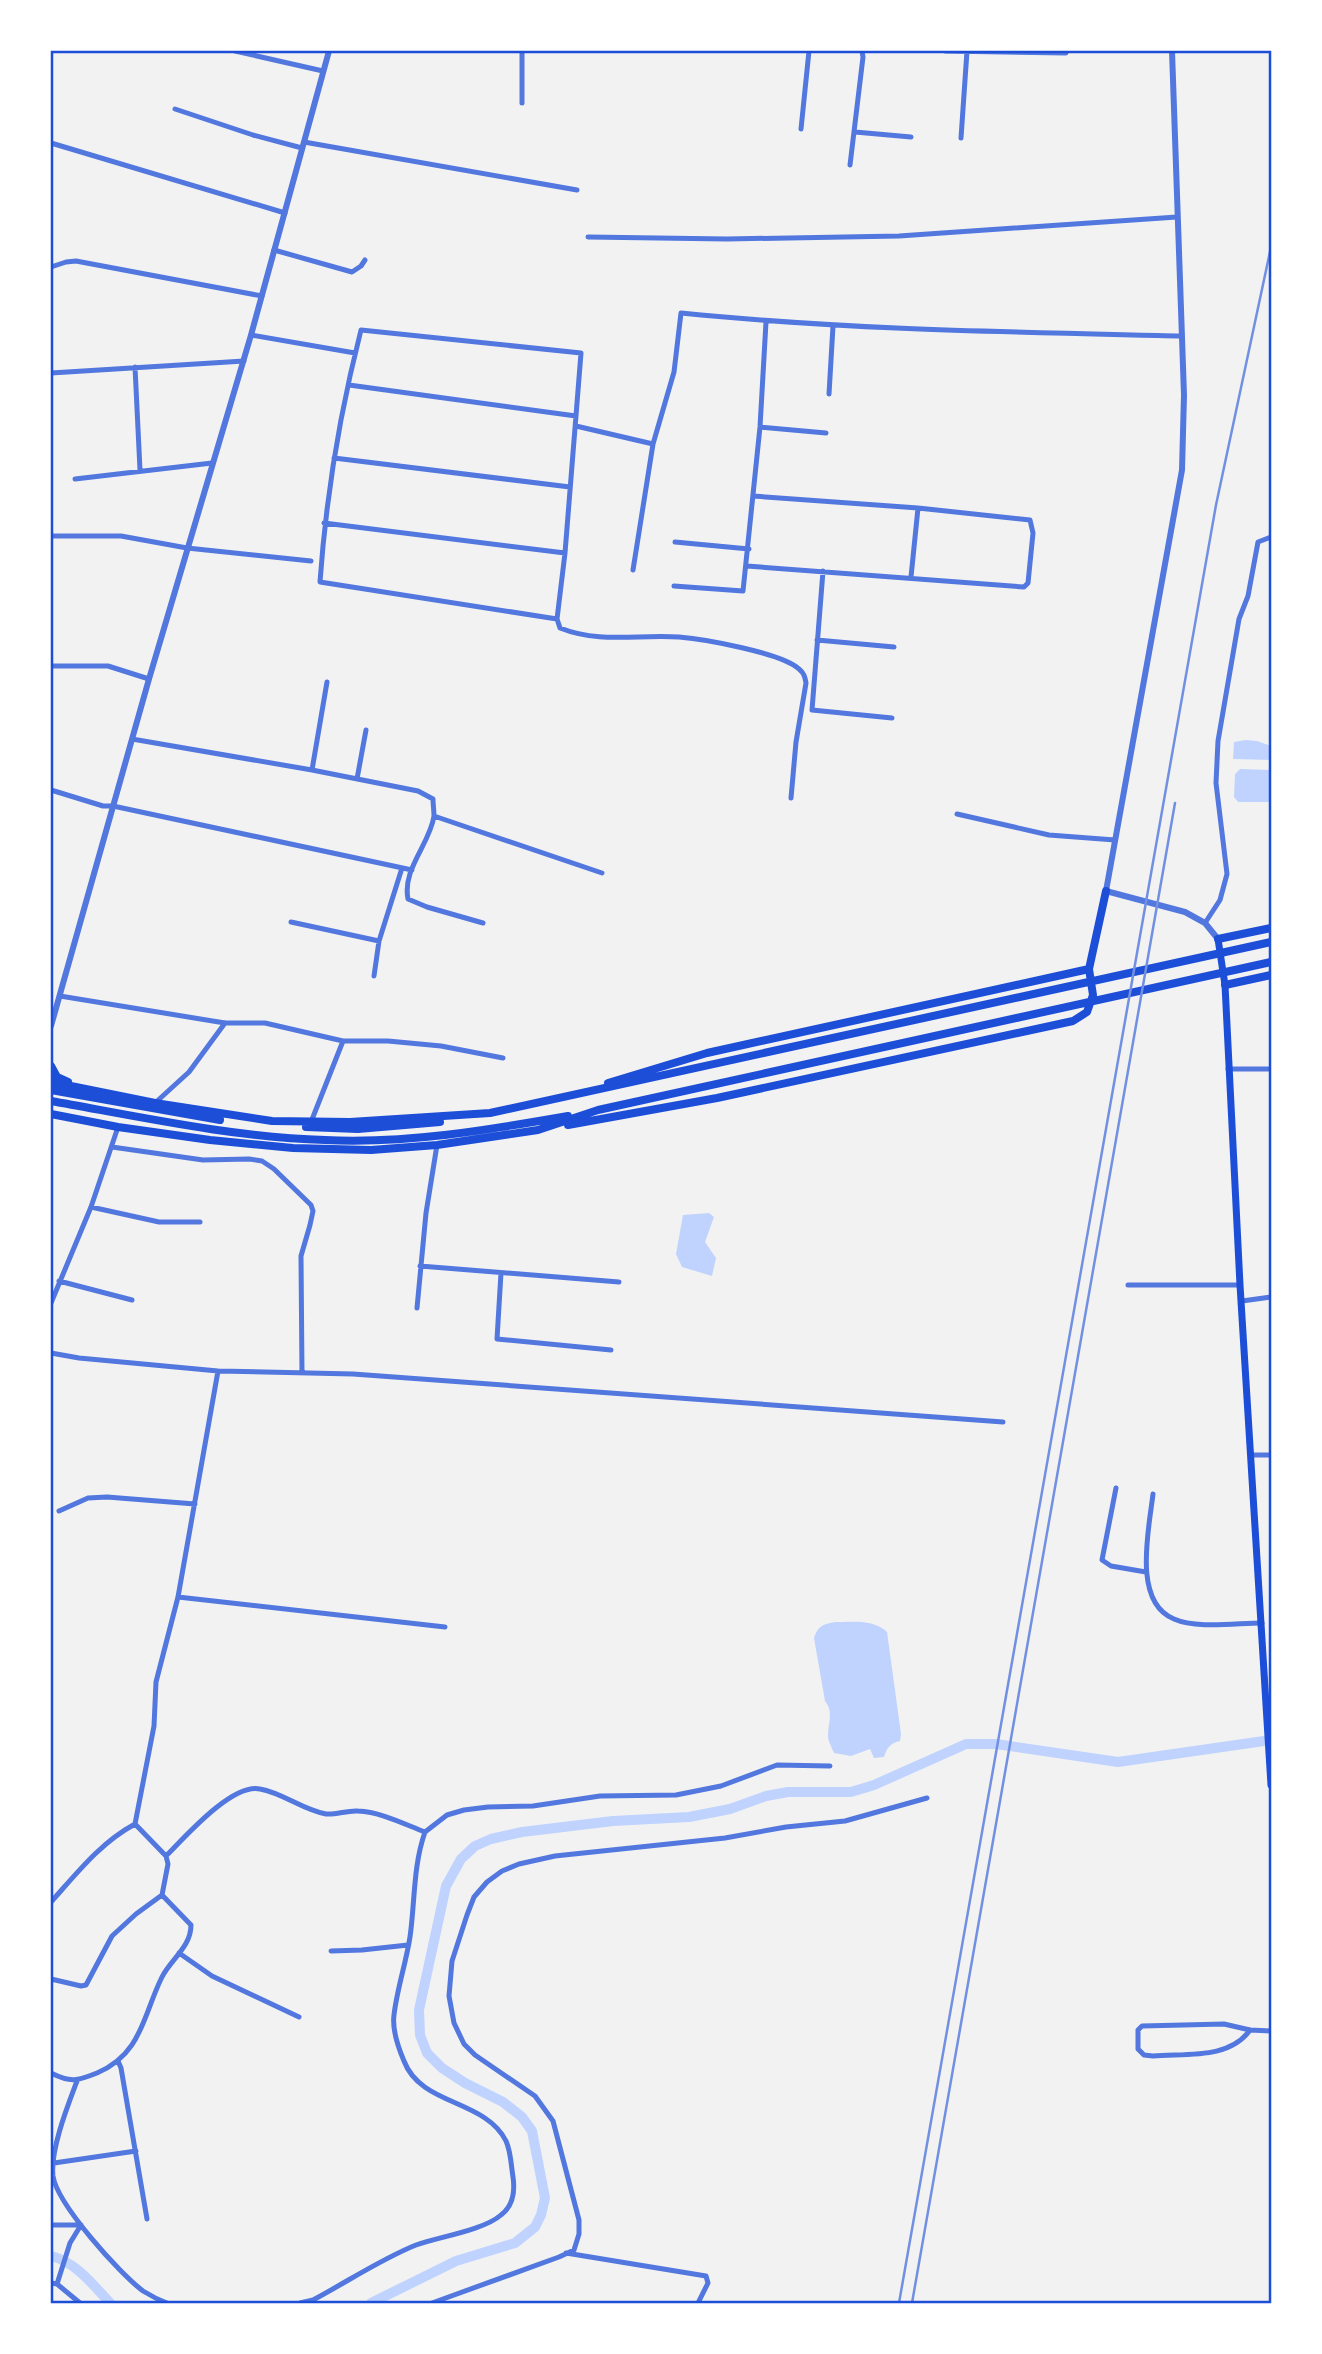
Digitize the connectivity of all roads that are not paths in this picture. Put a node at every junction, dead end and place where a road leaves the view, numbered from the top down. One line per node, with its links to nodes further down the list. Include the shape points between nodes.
1 (235, 51): 10 (street)
2 (329, 51): 10 (street)
3 (522, 51): 11 (street)
4 (808, 51): 13 (street)
5 (862, 51): 14 (street)
6 (945, 51): 7 (street)
7 (967, 51): 9 (street); 16 (street)
8 (1172, 51): 22 (street)
9 (1066, 53)
10 (323, 71): 18 (street)
11 (522, 103)
12 (175, 110): 18 (street, via 253,135)
13 (801, 129)
14 (856, 132): 15 (street); 19 (street)
15 (911, 137)
16 (961, 138)
17 (51, 142): 21 (street)
18 (303, 145): 20 (street); 21 (street)
19 (850, 165)
20 (578, 190)
21 (285, 213): 24 (street)
22 (1177, 217): 23 (street, via 899,236); 31 (street)
23 (588, 236)
24 (274, 250): 25 (street, via 352,272); 27 (street)
25 (365, 260)
26 (51, 267): 27 (street, via 76,261)
27 (262, 296): 30 (street)
28 (766, 322): 29 (street); 40 (street); 42 (street, via 681,313 674,372)
29 (833, 326): 31 (street); 37 (street)
30 (251, 335): 32 (street); 33 (street)
31 (1182, 336): 79 (street, via 1182,470)
32 (355, 353): 36 (street); 38 (street, via 361,330 581,353)
33 (244, 361): 34 (street); 44 (street)
34 (135, 367): 35 (street); 45 (street)
35 (51, 373)
36 (349, 385): 38 (street); 43 (street)
37 (829, 394)
38 (576, 416): 39 (street)
39 (576, 426): 42 (street); 47 (street)
40 (760, 427): 41 (street); 48 (street)
41 (826, 433)
42 (653, 444): 59 (street)
43 (334, 458): 47 (street); 50 (street)
44 (212, 463): 45 (street); 54 (street)
45 (140, 470): 46 (street)
46 (75, 479)
47 (570, 487): 56 (street)
48 (753, 496): 49 (street); 55 (street)
49 (918, 508): 61 (street); 61 (street, via 1030,520 1028,583 1024,587)
50 (324, 523): 56 (street); 63 (street, via 320,582)
51 (51, 536): 54 (street, via 121,536)
52 (1271, 537): 86 (street, via 1258,542 1235,638 1216,783 1227,874 1220,900)
53 (675, 542): 55 (street)
54 (187, 548): 57 (street); 67 (street)
55 (749, 549): 58 (street)
56 (565, 553): 63 (street)
57 (311, 561)
58 (747, 566): 60 (street); 62 (street, via 743,591)
59 (633, 569)
60 (823, 571): 61 (street); 64 (street)
61 (911, 577)
62 (674, 586)
63 (557, 619): 75 (street, via 560,628 575,634 719,643 800,669 806,683)
64 (817, 640): 65 (street); 69 (street, via 812,710)
65 (894, 647)
66 (51, 666): 67 (street, via 108,666)
67 (149, 679): 71 (street)
68 (327, 682): 72 (street)
69 (892, 718)
70 (366, 730): 73 (street)
71 (132, 739): 72 (street); 76 (street)
72 (313, 770): 73 (street)
73 (357, 779): 78 (street, via 418,791 433,799)
74 (51, 790): 76 (street)
75 (791, 798)
76 (113, 806): 80 (street); 96 (street)
77 (957, 814): 79 (street, via 1049,835)
78 (433, 816): 81 (street); 82 (street)
79 (1115, 841): 83 (street)
80 (402, 868): 81 (street); 89 (street)
81 (412, 870): 85 (street, via 408,899)
82 (603, 873)
83 (1106, 891): 86 (street, via 1185,912); 92 (main road)
84 (291, 922): 89 (street)
85 (483, 923)
86 (1205, 923): 88 (street)
87 (1271, 928): 88 (main road)
88 (1218, 939): 95 (main road)
89 (379, 941): 94 (street)
90 (1271, 942): 108 (main road)
91 (1271, 962): 110 (main road)
92 (1089, 969): 108 (main road, via 707,1054); 115 (main road, via 1093,995 1087,1013 1073,1021 717,1098)
93 (1271, 975): 95 (main road)
94 (374, 976)
95 (1225, 985): 102 (main road)
96 (60, 996): 97 (street); 98 (street)
97 (225, 1023): 99 (street, via 265,1023); 109 (street, via 188,1072)
98 (51, 1026)
99 (343, 1041): 100 (street, via 441,1046); 113 (street)
100 (503, 1058)
101 (51, 1066): 106 (main road, via 57,1077)
102 (1228, 1069): 103 (street); 125 (main road)
103 (1271, 1069)
104 (51, 1082): 106 (main road)
105 (51, 1090): 111 (main road, via 213,1119 291,1127 418,1125)
106 (92, 1091): 109 (main road)
107 (51, 1101): 110 (main road, via 231,1132 359,1141 455,1133)
108 (545, 1102): 111 (main road)
109 (155, 1103): 113 (main road)
110 (598, 1110): 115 (main road)
111 (490, 1113): 113 (main road)
112 (51, 1114): 114 (main road)
113 (311, 1122)
114 (118, 1127): 116 (main road, via 293,1148 371,1150); 117 (street)
115 (538, 1130): 116 (main road)
116 (437, 1145): 120 (street)
117 (112, 1147): 118 (street); 134 (street, via 204,1160 262,1161 311,1205 300,1256)
118 (91, 1207): 119 (street, via 159,1222); 122 (street)
119 (200, 1222)
120 (420, 1266): 121 (street); 130 (street)
121 (501, 1273): 123 (street); 131 (street, via 497,1339)
122 (59, 1281): 127 (street); 129 (street)
123 (619, 1282)
124 (1128, 1285): 125 (street)
125 (1240, 1285): 128 (main road)
126 (1271, 1297): 128 (street)
127 (132, 1300)
128 (1242, 1301): 136 (main road)
129 (51, 1303)
130 (417, 1308)
131 (611, 1350)
132 (51, 1353): 133 (street)
133 (218, 1371): 134 (street); 140 (street)
134 (302, 1373): 135 (street)
135 (1003, 1422)
136 (1251, 1455): 137 (street); 144 (main road)
137 (1271, 1455)
138 (1116, 1489): 142 (street, via 1102,1560)
139 (1153, 1494): 142 (street)
140 (195, 1504): 141 (street, via 107,1497 88,1498); 143 (street)
141 (60, 1511)
142 (1146, 1572): 144 (street, via 1157,1608 1175,1620)
143 (178, 1597): 145 (street); 151 (street, via 156,1682 154,1726)
144 (1262, 1623): 146 (main road)
145 (445, 1627)
146 (1268, 1707): 148 (main road)
147 (830, 1766): 152 (street, via 777,1765 721,1786 676,1795 600,1796 464,1810 447,1815)
148 (1271, 1769): 149 (main road)
149 (1271, 1784)
150 (927, 1798): 171 (street, via 845,1821 555,1856 502,1871 474,1897 452,1961 449,1996 454,2023 475,2055 535,2096 553,2121 579,2220 574,2250)
151 (135, 1824): 153 (street); 155 (street, via 98,1850)
152 (425, 1832): 153 (street, via 373,1812 327,1814 260,1788 245,1790 206,1815); 156 (street)
153 (166, 1856): 154 (street)
154 (162, 1895): 158 (street, via 191,1925 191,1934); 159 (street, via 112,1936 86,1984)
155 (51, 1902)
156 (408, 1945): 157 (street); 175 (street, via 394,2015 405,2065 423,2086 483,2118 505,2139 512,2198 508,2208 491,2222 416,2245)
157 (331, 1951)
158 (179, 1953): 160 (street, via 212,1976); 163 (street, via 163,1976 139,2036)
159 (51, 1979)
160 (299, 2017)
161 (1250, 2030): 161 (street, via 1223,2024 1142,2026 1138,2049 1153,2056 1212,2052 1237,2043); 162 (street)
162 (1271, 2031)
163 (118, 2061): 165 (street); 166 (street)
164 (51, 2073): 165 (street)
165 (77, 2081): 167 (street)
166 (136, 2151): 167 (street); 168 (street)
167 (54, 2163): 170 (street, via 54,2179)
168 (147, 2219)
169 (51, 2225): 170 (street)
170 (81, 2225): 172 (street); 174 (street, via 121,2271 142,2290)
171 (566, 2253): 176 (street); 177 (street, via 706,2276 709,2280)
172 (54, 2284): 173 (street)
173 (80, 2303)
174 (167, 2303)
175 (300, 2303)
176 (432, 2303)
177 (698, 2303)

